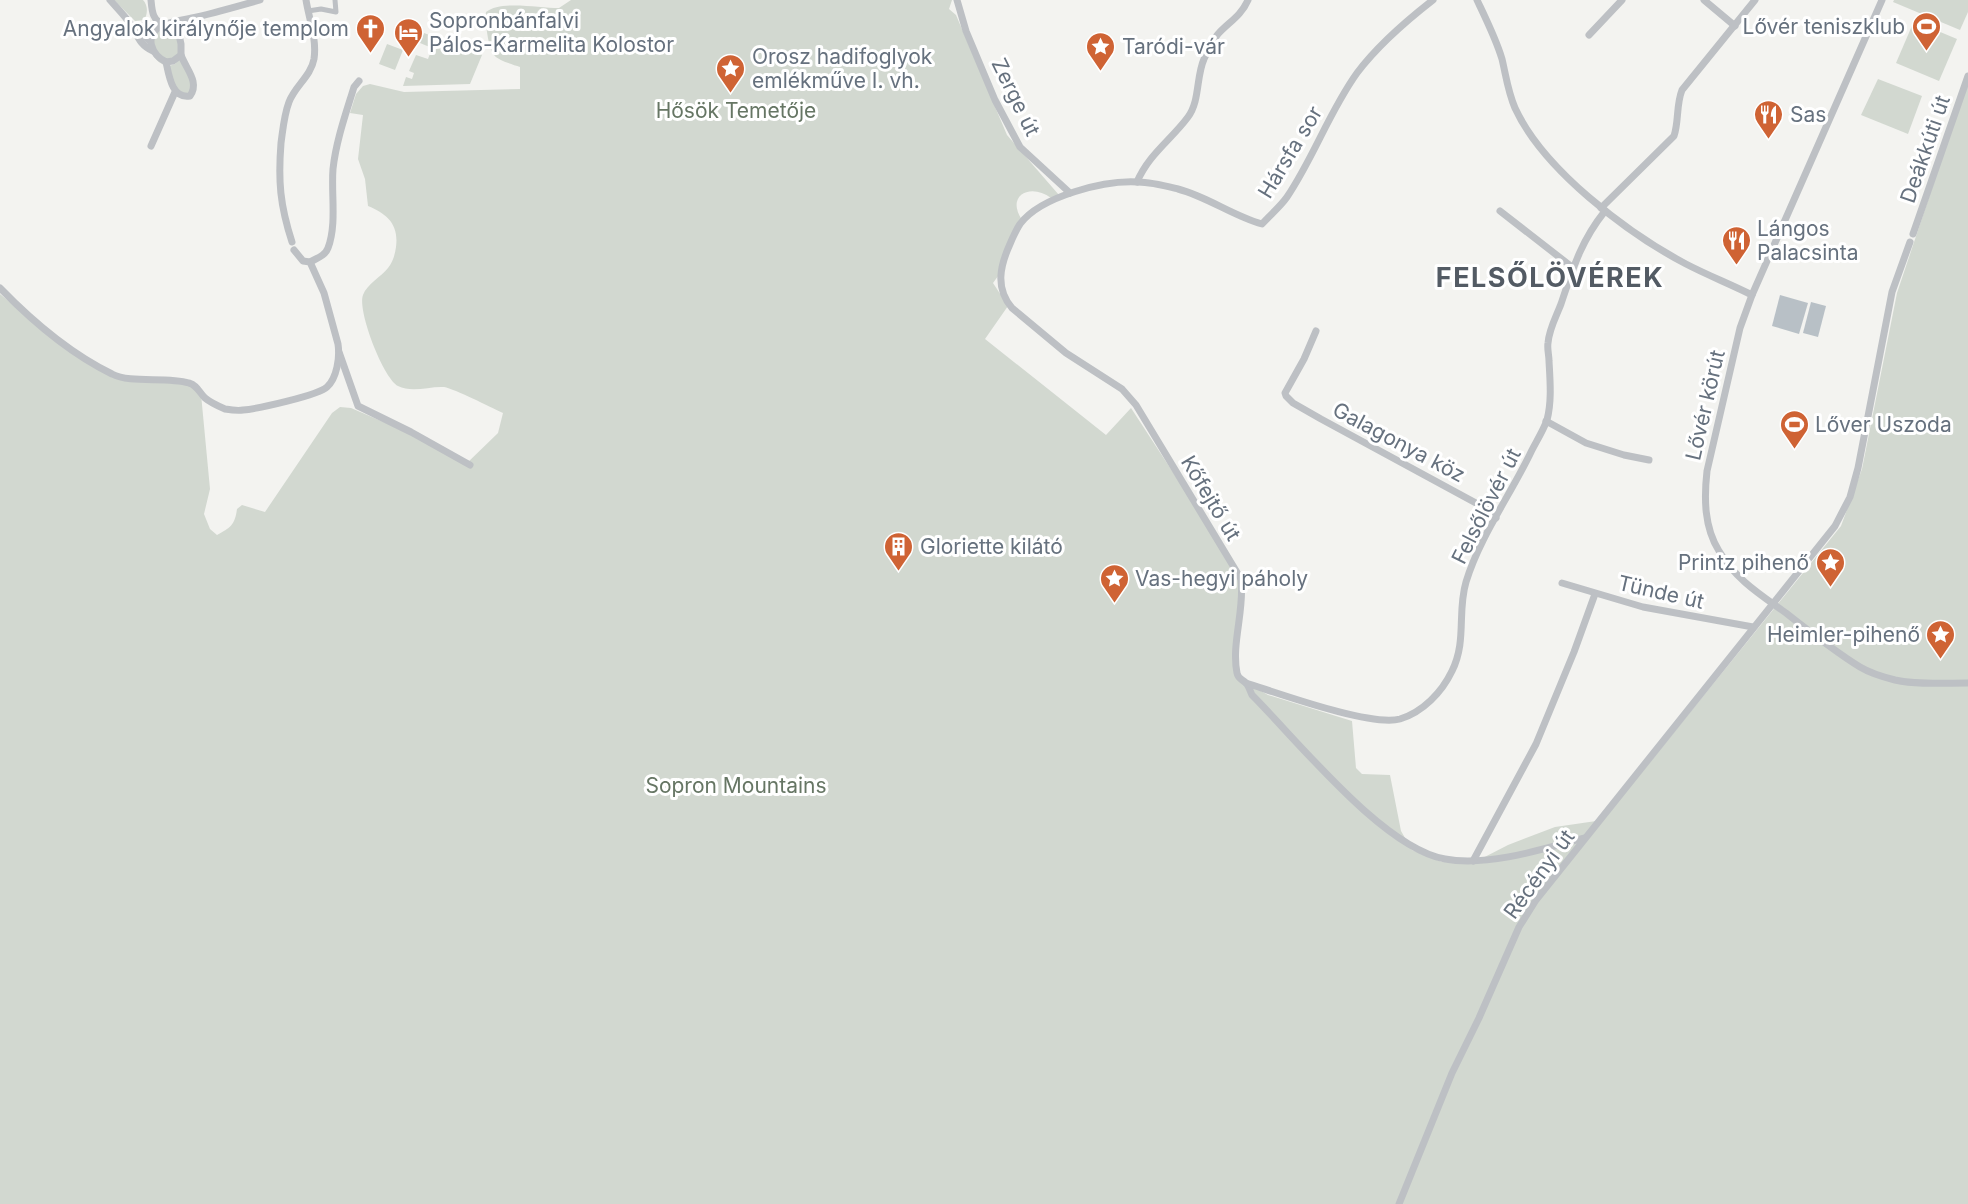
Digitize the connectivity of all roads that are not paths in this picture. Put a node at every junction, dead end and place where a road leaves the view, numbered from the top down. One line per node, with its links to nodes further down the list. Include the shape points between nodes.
1 (110, 0): 18 (street)
2 (151, 0): 14 (street)
3 (260, 0): 16 (street)
4 (306, 0): 15 (street)
5 (336, 0): 15 (street, via 336,12)
6 (957, 0): 31 (street, Zerge út, via 966,31 1008,128 1020,147)
7 (1248, 0): 30 (street, via 1238,18 1216,36 1204,58 1190,115 1151,156)
8 (1434, 0): 30 (street, Hársfa sor, via 1360,69 1286,198 1262,224 1196,195)
9 (1477, 0): 32 (street, via 1502,59 1509,92 1525,125 1562,171)
10 (1622, 0): 21 (street)
11 (1704, 0): 20 (street)
12 (1755, 0): 20 (street, Felsőlövér út)
13 (1882, 0): 42 (street, Lővér körút)
14 (152, 11): 17 (street, via 158,22); 19 (street)
15 (308, 11): 36 (street, via 314,60 290,100 279,168 280,198)
16 (176, 21): 17 (street); 24 (street)
17 (166, 24): 19 (street); 22 (street)
18 (132, 26): 19 (street); 22 (street); 23 (street, via 137,39)
19 (152, 26): 22 (street)
20 (1735, 26): 32 (street, Felsőlövér út, via 1682,90 1674,136)
21 (1589, 35)
22 (151, 38): 23 (street)
23 (153, 51): 25 (street)
24 (181, 55): 25 (street); 28 (street, via 194,88 186,97)
25 (166, 62): 28 (street)
26 (1968, 76): 35 (street, Deákkúti út)
27 (359, 81): 39 (street, via 337,145 329,246 325,254)
28 (175, 92): 29 (street)
29 (151, 146)
30 (1137, 182): 31 (street, Hársfa sor)
31 (1070, 194): 33 (street, Hársfa sor)
32 (1603, 209): 40 (street, Felsőlövér út); 42 (street, via 1684,263)
33 (1037, 210): 54 (street, Kőfejtő út, via 1020,224 1002,262 1005,300 1066,353 1122,389 1136,405 1241,579 1236,657 1237,673)
34 (1500, 211): 40 (street)
35 (1913, 234)
36 (292, 242)
37 (1910, 242): 51 (street, Récényi út, via 1892,292 1850,497 1835,526)
38 (294, 250): 39 (street, via 303,261)
39 (310, 262): 44 (street, via 324,293)
40 (1572, 267): 45 (street, Felsőlövér út, via 1547,345 1550,387)
41 (0, 288): 44 (street, via 54,338 114,376 190,383 205,398 227,410 242,411 320,392 331,382)
42 (1752, 295): 51 (street, Lővér körút, via 1740,328 1704,493 1709,528 1718,550 1746,584)
43 (1316, 331): 48 (street, Galagonya köz, via 1286,396 1321,419 1487,508)
44 (339, 352): 47 (street, via 358,406)
45 (1546, 421): 46 (street, via 1586,443); 48 (street, Felsőlövér út)
46 (1649, 460)
47 (470, 465)
48 (1496, 518): 54 (street, Felsőlövér út, via 1466,583 1458,658 1431,700 1414,713 1397,720 1363,717)
49 (1562, 583): 50 (street, Tünde út)
50 (1595, 594): 52 (street, Tünde út); 56 (street, via 1536,744)
51 (1774, 600): 52 (street, Récényi út); 53 (street, Lővér körút, via 1861,668 1895,680)
52 (1754, 627): 55 (street, Récényi út)
53 (1968, 682)
54 (1246, 683): 56 (street, Kőfejtő út, via 1252,695 1335,782 1403,842 1444,859)
55 (1584, 838): 56 (street, Kőfejtő út, via 1529,853); 57 (street, Récényi út, via 1519,927 1452,1073)
56 (1473, 861)
57 (1399, 1204)

